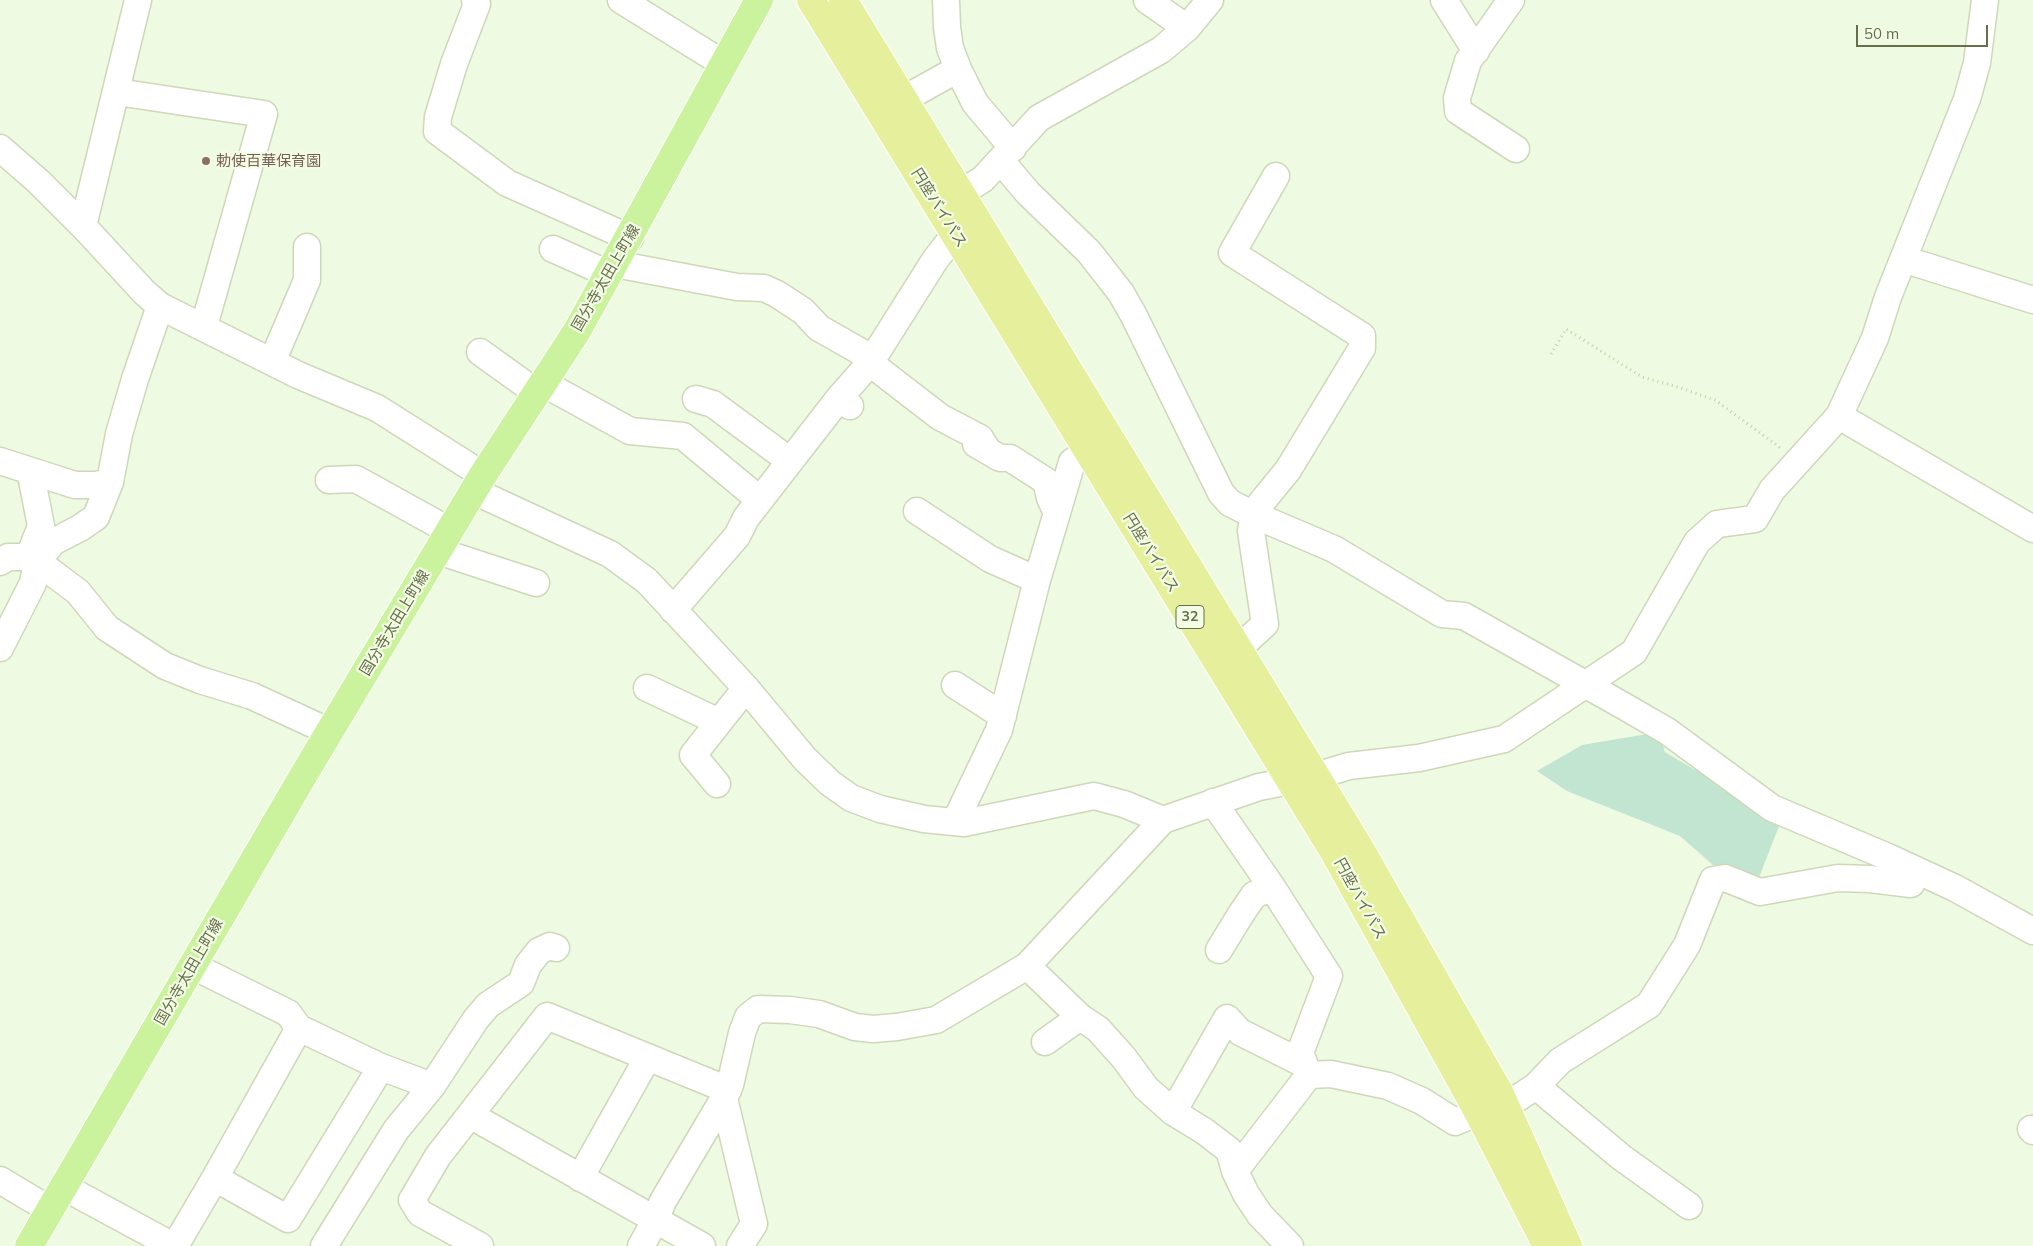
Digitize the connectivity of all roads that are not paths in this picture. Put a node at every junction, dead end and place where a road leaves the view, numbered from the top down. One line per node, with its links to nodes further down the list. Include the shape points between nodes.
1 (138, 0): 17 (street)
2 (475, 0): 26 (street, via 477,4 454,64 437,131 507,183)
3 (759, 0): 15 (main road, 国分寺太田上町線)
4 (811, 0): 25 (highway, 円座バイパス / 32)
5 (844, 0): 18 (highway, 円座バイパス / 32)
6 (946, 0): 16 (street, via 950,48)
7 (1147, 0): 13 (street)
8 (1210, 0): 13 (street)
9 (1444, 0): 14 (street)
10 (1511, 0): 14 (street)
11 (1985, 0): 29 (street, via 1977,63 1967,99)
12 (629, 2): 15 (street)
13 (1187, 28): 21 (street, via 1161,50 1039,118)
14 (1476, 51): 20 (street, via 1468,60 1457,98 1458,112)
15 (724, 64): 26 (main road, 国分寺太田上町線)
16 (958, 69): 18 (street); 21 (street, via 976,103 995,128)
17 (117, 92): 24 (street); 33 (street, via 264,114)
18 (904, 99): 23 (highway, 円座バイパス / 32)
19 (0, 148): 24 (street)
20 (1516, 149)
21 (1007, 154): 23 (street, via 983,180); 50 (street, via 1028,192 1089,252 1121,293 1220,494)
22 (1276, 176): 50 (street, via 1232,253 1362,336 1362,348 1288,470)
23 (961, 193): 59 (highway, 円座バイパス / 32)
24 (83, 226): 32 (street)
25 (955, 234): 36 (street); 40 (highway, 円座バイパス / 32)
26 (630, 238): 30 (main road, 国分寺太田上町線)
27 (307, 248): 35 (street, via 307,280)
28 (554, 249): 30 (street)
29 (1903, 259): 31 (street); 39 (street, via 1875,338)
30 (612, 269): 36 (street, via 764,288 803,311 819,328 863,353); 37 (main road, 国分寺太田上町線)
31 (2033, 300)
32 (160, 306): 33 (street); 45 (street, via 122,424)
33 (204, 326): 35 (street)
34 (480, 352): 37 (street)
35 (272, 362): 46 (street, via 377,408)
36 (870, 363): 42 (street, via 845,401); 49 (street, via 940,417 980,438 982,447 1000,458 1010,458 1046,481)
37 (540, 388): 46 (main road, 国分寺太田上町線); 47 (street, via 630,431 683,436)
38 (696, 399): 42 (street, via 713,404)
39 (1839, 416): 51 (street); 62 (street, via 1772,490 1755,519 1717,524 1697,542 1634,652)
40 (1088, 451): 49 (street, via 1072,462); 67 (highway, 円座バイパス / 32)
41 (0, 460): 43 (street)
42 (790, 461): 47 (street)
43 (32, 472): 45 (street, via 75,485); 53 (street, via 41,526 32,549)
44 (329, 480): 52 (street, via 356,479)
45 (110, 482): 53 (street, via 96,517 53,542)
46 (479, 483): 52 (main road, 国分寺太田上町線); 57 (street, via 610,554 647,581)
47 (760, 500): 57 (street, via 737,536)
48 (917, 511): 55 (street, via 990,558)
49 (1057, 513): 55 (street)
50 (1254, 515): 59 (street, via 1251,531 1265,624); 62 (street, via 1334,549 1442,614 1464,616)
51 (2033, 529)
52 (444, 541): 56 (street); 66 (main road, 国分寺太田上町線)
53 (35, 561): 54 (street, via 28,557 8,557); 58 (street, via 33,583); 66 (street, via 78,592 107,628 165,666 252,696)
54 (0, 562)
55 (1037, 580): 64 (street)
56 (536, 583)
57 (673, 610): 63 (street)
58 (0, 648)
59 (1238, 648): 67 (highway, 円座バイパス / 32)
60 (657, 685): 65 (street)
61 (956, 685): 64 (street)
62 (1586, 685): 67 (street, via 1504,739 1419,758 1349,766); 72 (street, via 1668,731 1772,808)
63 (746, 688): 65 (street); 71 (street, via 805,759 851,798 880,809)
64 (1003, 716): 71 (street)
65 (719, 722): 68 (street, via 693,755)
66 (330, 732): 77 (main road, 国分寺太田上町線)
67 (1304, 779): 69 (street, via 1259,787); 88 (highway, 円座バイパス / 32, via 1359,847); 90 (highway, 円座バイパス / 32, via 1334,852)
68 (717, 784)
69 (1213, 802): 70 (street); 73 (street)
70 (1163, 820): 71 (street, via 1094,796 964,824); 78 (street)
71 (955, 822)
72 (1914, 869): 74 (street); 86 (street, via 1911,884 1838,878 1760,892 1725,878 1713,880 1687,945 1649,1005 1560,1061)
73 (1272, 886): 76 (street, via 1254,895); 84 (street, via 1329,976 1300,1053)
74 (2033, 932)
75 (556, 948): 85 (street, via 550,946 539,951 528,965 521,983 488,1004)
76 (1219, 950)
77 (193, 966): 80 (street, via 288,1013); 96 (main road, 国分寺太田上町線)
78 (1027, 966): 79 (street); 87 (street, via 936,1020 897,1028 855,1027 820,1014 758,1009 748,1018 742,1033)
79 (1080, 1017): 81 (street); 89 (street, via 1098,1029 1146,1088)
80 (299, 1028): 83 (street); 93 (street)
81 (1044, 1042)
82 (648, 1057): 87 (street); 91 (street, via 547,1016); 94 (street)
83 (381, 1067): 85 (street); 93 (street, via 288,1219)
84 (1307, 1069): 89 (street, via 1240,1032 1227,1018); 90 (street, via 1388,1086 1422,1101 1455,1122); 92 (street)
85 (432, 1086): 102 (street, via 396,1130)
86 (1536, 1086): 88 (street); 97 (street, via 1621,1157)
87 (726, 1094): 99 (street, via 663,1201); 106 (street, via 754,1224)
88 (1506, 1106): 109 (highway, 円座バイパス / 32)
89 (1173, 1112): 92 (street, via 1229,1150)
90 (1478, 1112): 108 (highway, 円座バイパス / 32)
91 (470, 1115): 94 (street); 103 (street, via 438,1156 412,1200 420,1212)
92 (1235, 1172): 107 (street, via 1260,1215)
93 (215, 1178): 101 (street)
94 (580, 1178): 99 (street)
95 (0, 1180): 98 (street)
96 (64, 1186): 98 (main road, 国分寺太田上町線); 101 (street)
97 (1689, 1206)
98 (50, 1210): 100 (main road, 国分寺太田上町線)
99 (655, 1221): 104 (street); 105 (street)
100 (29, 1246)
101 (174, 1246)
102 (324, 1246)
103 (480, 1246)
104 (641, 1246)
105 (702, 1246)
106 (740, 1246)
107 (1290, 1246)
108 (1547, 1246)
109 (1568, 1246)

